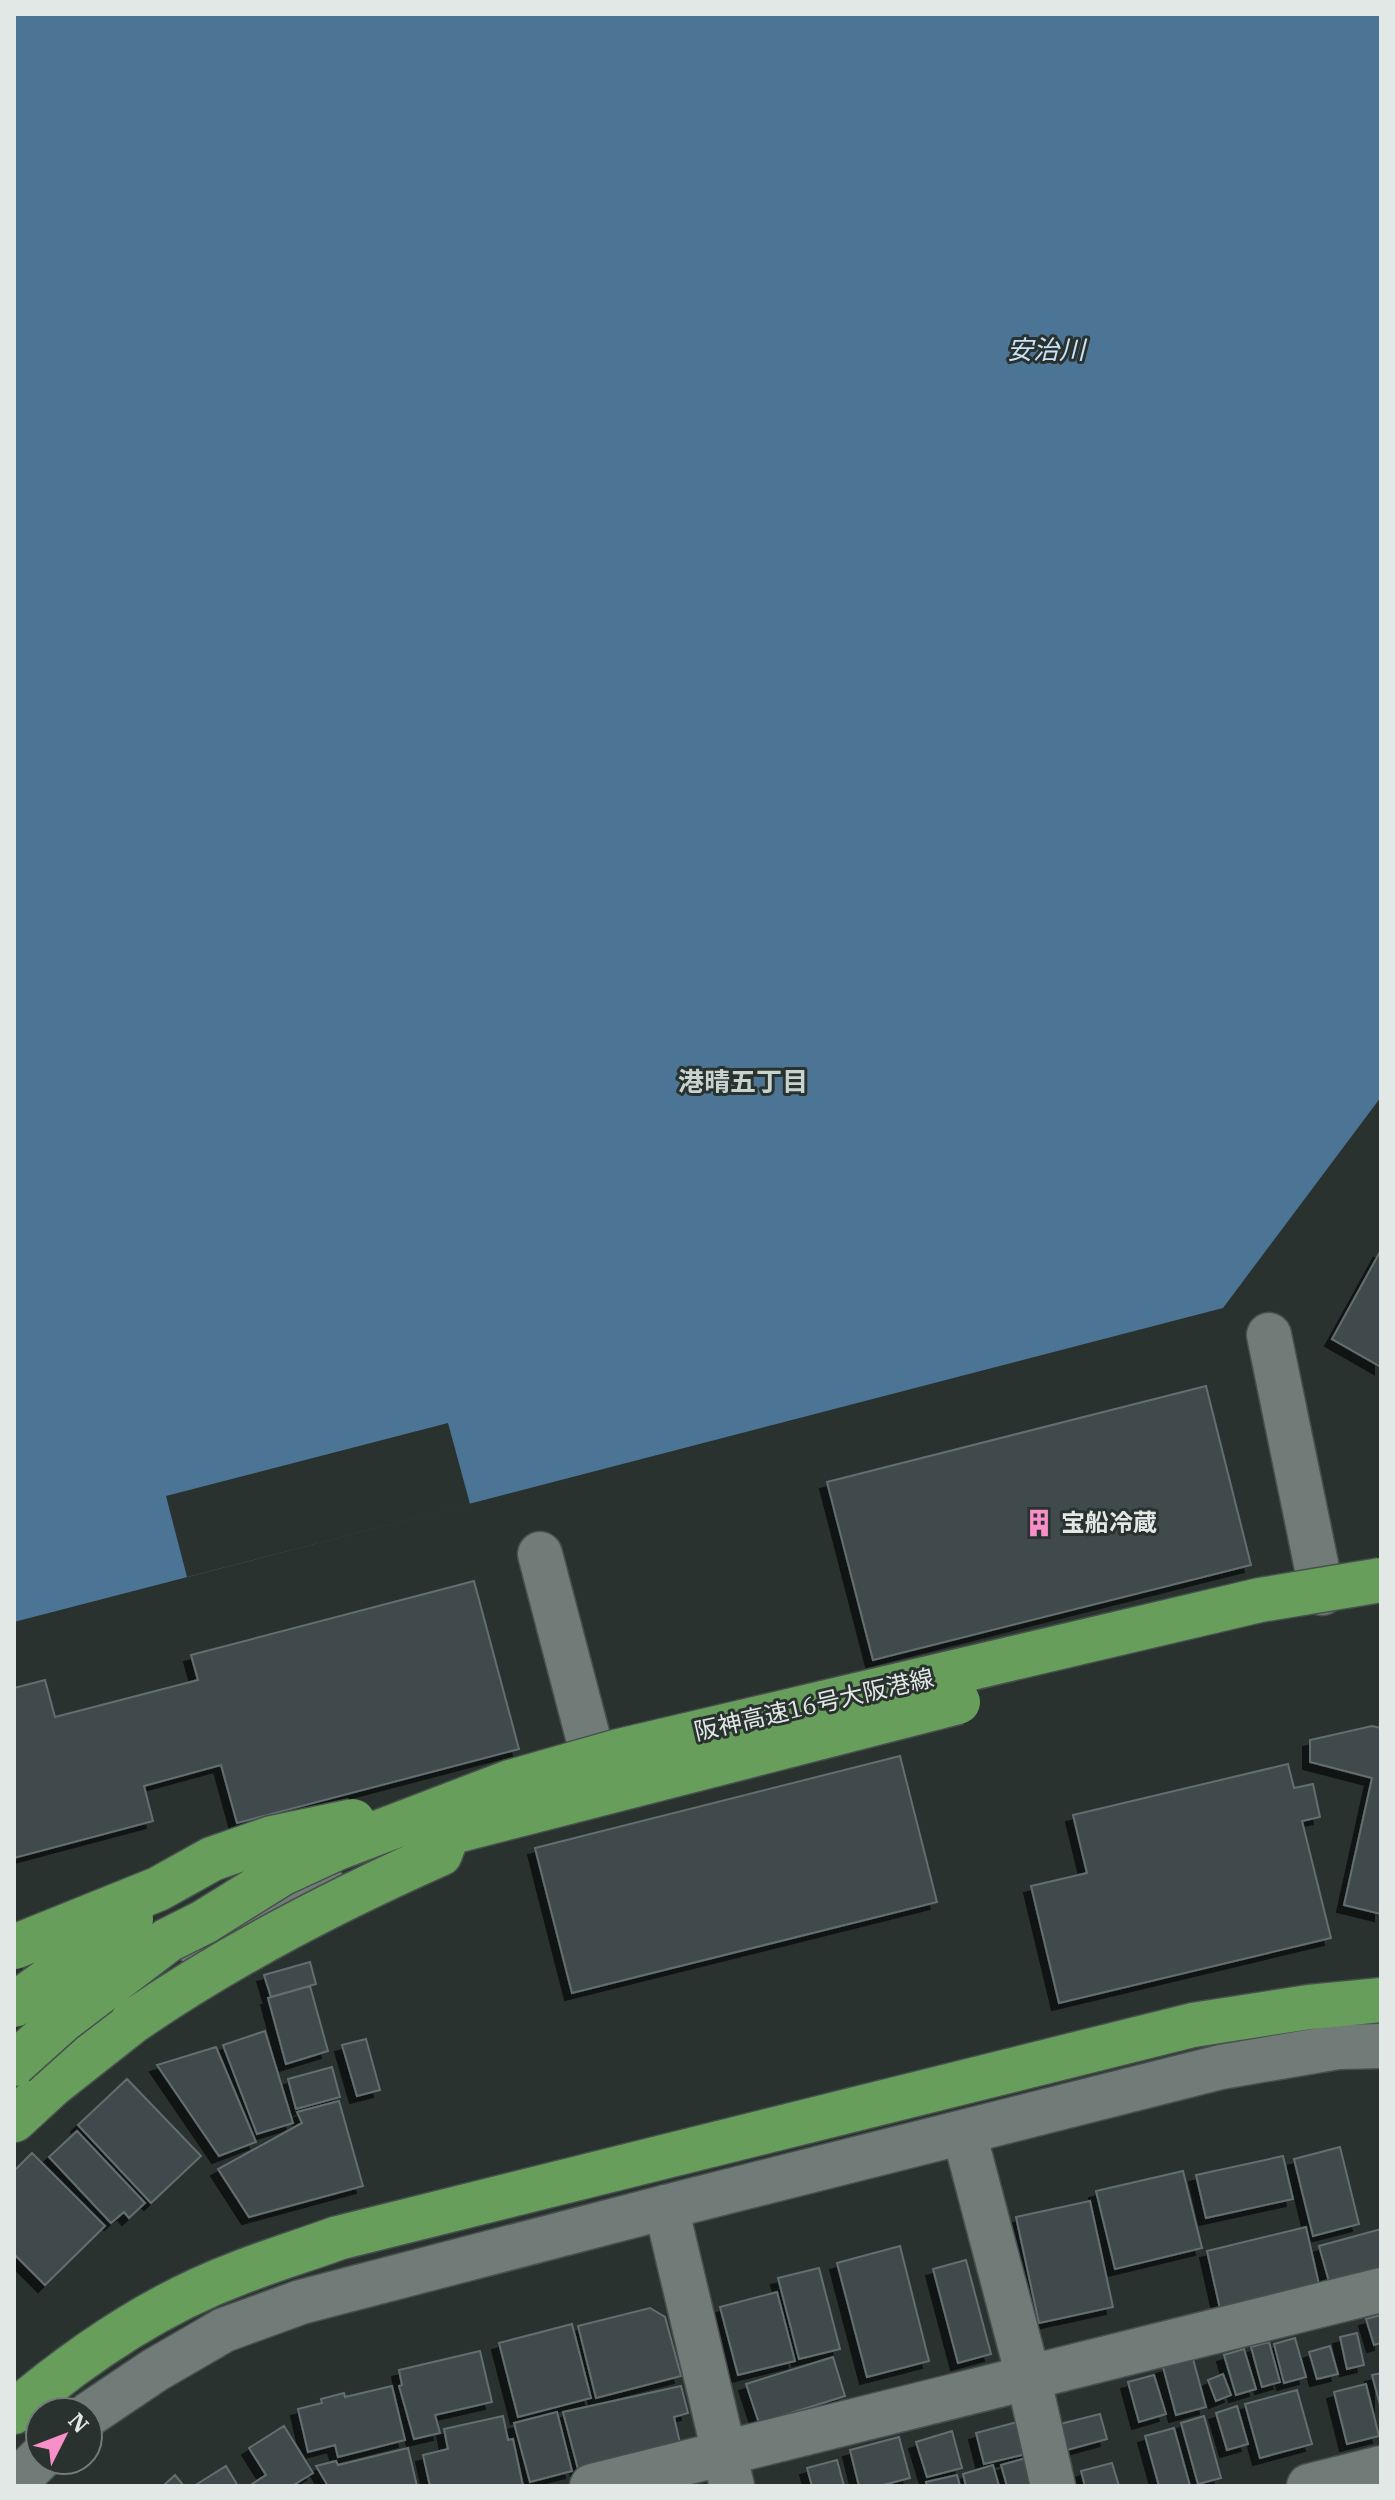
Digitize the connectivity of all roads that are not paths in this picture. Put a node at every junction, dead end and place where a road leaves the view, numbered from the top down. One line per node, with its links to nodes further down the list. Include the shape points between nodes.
1 (1269, 1335): 5 (street)
2 (540, 1554): 8 (street)
3 (1381, 1580): 7 (highway, 阪神高速16号大阪港線, bridge, via 1260,1600)
4 (1381, 1592): 5 (street)
5 (1322, 1593): 8 (street, via 892,1704)
6 (1381, 1603): 8 (highway, 阪神高速16号大阪港線, bridge, via 1126,1658 668,1778)
7 (917, 1682): 9 (highway, 阪神高速16号大阪港線, bridge, via 562,1766); 17 (highway, bridge, via 785,1727 550,1789 450,1827 440,1854 303,1919 176,1991 93,2051)
8 (601, 1788): 10 (street, via 149,1959 106,1922 54,1915); 11 (highway, bridge, via 342,1823 272,1838 212,1859 158,1889); 14 (highway, 阪神高速16号大阪港線, bridge, via 281,1879 187,1913 90,1970)
9 (363, 1839): 13 (highway, bridge, via 333,1835 306,1840 188,1888 129,1920); 16 (highway, 阪神高速16号大阪港線, bridge, via 281,1874 168,1940)
10 (14, 1925)
11 (14, 1947)
12 (1381, 2000): 23 (highway, via 1193,2025 338,2238 175,2303 76,2362)
13 (14, 2005)
14 (14, 2034)
15 (1381, 2046): 18 (street, via 1338,2047 1221,2067)
16 (14, 2064)
17 (14, 2120)
18 (964, 2133): 19 (street); 21 (street)
19 (666, 2207): 22 (street, via 288,2307 224,2330); 25 (street)
20 (1381, 2290): 21 (street)
21 (1028, 2376): 25 (street); 27 (street)
22 (104, 2404)
23 (14, 2412)
24 (1381, 2468): 28 (street)
25 (728, 2470): 26 (street)
26 (592, 2486)
27 (1053, 2486)
28 (1309, 2486)

